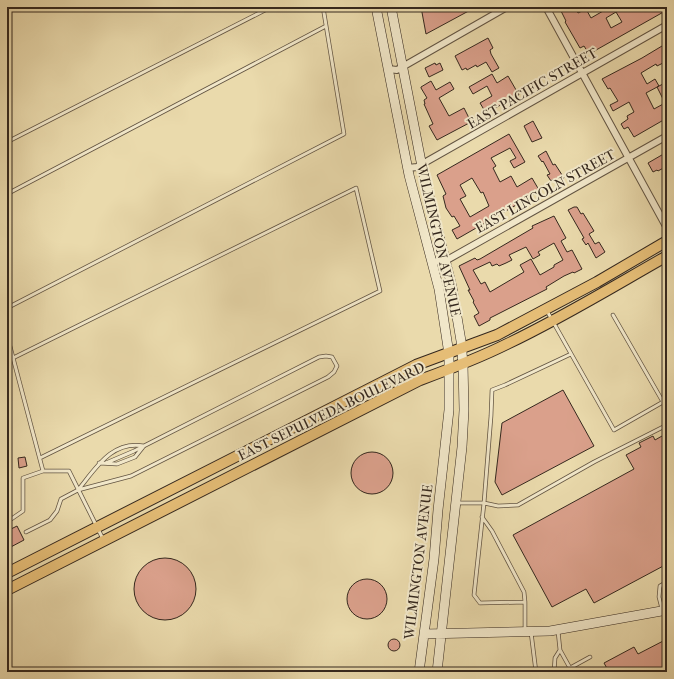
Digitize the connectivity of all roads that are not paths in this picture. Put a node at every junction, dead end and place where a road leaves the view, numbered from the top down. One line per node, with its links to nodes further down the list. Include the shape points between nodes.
1 (271, 7): 13 (lane)
2 (323, 7): 8 (lane)
3 (376, 7): 10 (main road, WILMINGTON AVENUE)
4 (391, 7): 9 (main road, WILMINGTON AVENUE)
5 (507, 7): 9 (street)
6 (546, 7): 11 (street)
7 (667, 25): 11 (street, EAST PACIFIC STREET)
8 (326, 26): 17 (lane); 23 (lane, via 344,134)
9 (402, 67): 10 (street, via 397,70); 15 (main road, WILMINGTON AVENUE)
10 (388, 69): 16 (main road, WILMINGTON AVENUE)
11 (582, 74): 14 (street); 15 (street, EAST PACIFIC STREET)
12 (667, 136): 14 (street, EAST LINCOLN STREET)
13 (7, 142)
14 (628, 158): 18 (street); 21 (street, EAST LINCOLN STREET)
15 (422, 165): 16 (street, EAST PACIFIC STREET); 21 (main road, WILMINGTON AVENUE)
16 (408, 168): 22 (main road, WILMINGTON AVENUE)
17 (7, 194)
18 (667, 228)
19 (667, 241): 24 (main road, EAST SEPULVEDA BOULEVARD)
20 (667, 256): 26 (main road, EAST SEPULVEDA BOULEVARD)
21 (446, 260): 22 (street, EAST LINCOLN STREET); 28 (main road, WILMINGTON AVENUE)
22 (432, 262): 29 (main road, WILMINGTON AVENUE)
23 (7, 308)
24 (546, 309): 26 (lane); 28 (main road, EAST SEPULVEDA BOULEVARD, via 497,335)
25 (613, 315): 30 (lane, via 663,402 614,430)
26 (552, 321): 30 (lane); 32 (main road, EAST SEPULVEDA BOULEVARD, via 507,345)
27 (7, 335): 31 (lane)
28 (462, 349): 29 (main road, EAST SEPULVEDA BOULEVARD); 32 (main road, WILMINGTON AVENUE)
29 (449, 354): 33 (main road, WILMINGTON AVENUE); 44 (main road, EAST SEPULVEDA BOULEVARD, via 410,368)
30 (571, 354): 41 (lane, via 506,386 492,390)
31 (13, 358): 36 (lane); 36 (lane, via 356,188 380,290)
32 (463, 364): 33 (main road, EAST SEPULVEDA BOULEVARD); 40 (main road, WILMINGTON AVENUE, via 464,410)
33 (450, 370): 46 (main road, EAST SEPULVEDA BOULEVARD, via 420,380); 54 (main road, WILMINGTON AVENUE, via 449,417)
34 (667, 425): 41 (lane, via 518,505)
35 (144, 446): 37 (lane, via 134,444 112,451); 37 (lane, via 135,457 117,464); 39 (lane, via 319,357 332,357 337,366 328,377 131,476)
36 (40, 458): 38 (lane)
37 (99, 463): 39 (lane)
38 (43, 470): 39 (lane, via 69,471); 43 (lane, via 23,478 23,511)
39 (78, 490): 44 (lane); 45 (lane, via 61,498 57,511 50,520)
40 (456, 503): 41 (lane); 55 (main road, WILMINGTON AVENUE)
41 (484, 504): 42 (lane)
42 (482, 517): 50 (lane, via 524,592); 50 (lane, via 474,595 480,603)
43 (7, 522)
44 (97, 527): 46 (lane); 47 (main road, EAST SEPULVEDA BOULEVARD)
45 (26, 532)
46 (104, 540): 49 (main road, EAST SEPULVEDA BOULEVARD)
47 (7, 573)
48 (667, 582): 51 (lane, via 660,586 659,597)
49 (7, 590)
50 (525, 602): 53 (lane)
51 (664, 610): 52 (main road)
52 (558, 630): 53 (main road); 56 (lane)
53 (528, 632): 55 (main road); 60 (lane)
54 (424, 634): 55 (main road); 58 (main road, WILMINGTON AVENUE)
55 (441, 634): 59 (main road, WILMINGTON AVENUE)
56 (560, 650): 57 (lane, via 570,668); 61 (lane)
57 (590, 657)
58 (419, 672)
59 (437, 672)
60 (536, 672)
61 (554, 672)

